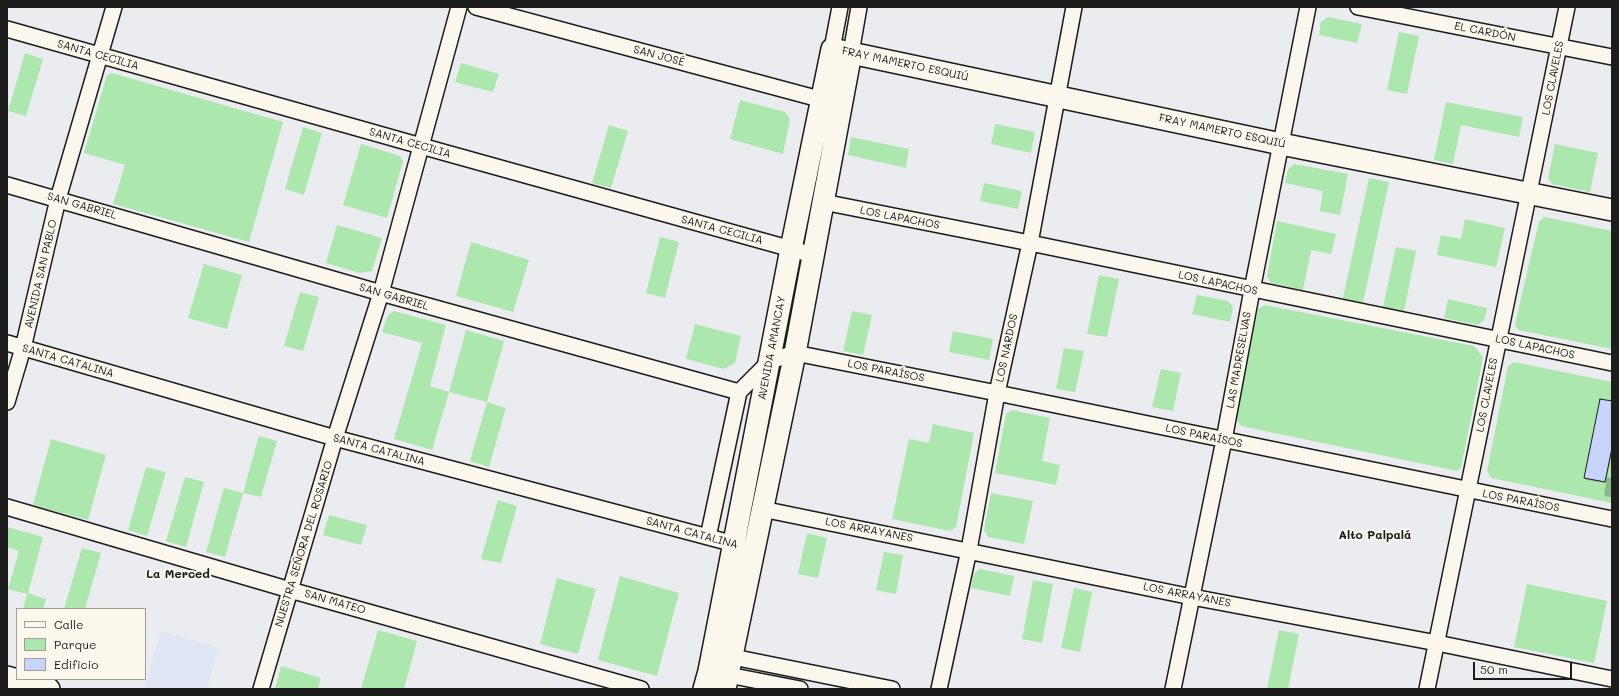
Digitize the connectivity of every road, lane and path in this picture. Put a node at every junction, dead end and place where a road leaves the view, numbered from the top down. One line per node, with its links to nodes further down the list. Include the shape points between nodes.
1 (114, 7): 13 (street, AVENIDA SAN PABLO)
2 (459, 7): 18 (street, NUESTRA SEÑORA DEL ROSARIO)
3 (476, 7): 16 (street, SAN JOSÉ)
4 (840, 7): 12 (street, AVENIDA AMANCAY)
5 (859, 7): 12 (street, AVENIDA AMANCAY)
6 (1074, 7): 15 (street, LOS NARDOS)
7 (1308, 7): 17 (street, LAS MADRESELVAS)
8 (1358, 7): 11 (street, EL CARDÓN)
9 (1567, 7): 11 (street, LOS CLAVELES)
10 (7, 29): 13 (street, SANTA CECILIA)
11 (1559, 47): 14 (street, EL CARDÓN); 20 (street, LOS CLAVELES)
12 (842, 51): 15 (street, FRAY MAMERTO ESQUIÚ); 16 (street, AVENIDA AMANCAY)
13 (101, 55): 18 (street, SANTA CECILIA); 21 (street, AVENIDA SAN PABLO)
14 (1612, 57)
15 (1057, 97): 17 (street, FRAY MAMERTO ESQUIÚ); 24 (street, LOS NARDOS)
16 (832, 102): 22 (street, AVENIDA AMANCAY); 25 (street, AVENIDA AMANCAY)
17 (1281, 144): 20 (street, FRAY MAMERTO ESQUIÚ); 27 (street, LAS MADRESELVAS)
18 (421, 146): 25 (street, SANTA CECILIA); 28 (street, NUESTRA SEÑORA DEL ROSARIO)
19 (7, 185): 21 (street, SAN GABRIEL)
20 (1530, 193): 23 (street, FRAY MAMERTO ESQUIÚ); 29 (street, LOS CLAVELES)
21 (58, 199): 28 (street, SAN GABRIEL); 31 (street, AVENIDA SAN PABLO)
22 (823, 202): 24 (street, LOS LAPACHOS); 26 (street, AVENIDA AMANCAY)
23 (1612, 210)
24 (1030, 243): 27 (street, LOS LAPACHOS); 36 (street, LOS NARDOS)
25 (792, 249): 26 (street, SANTA CECILIA); 33 (street, AVENIDA AMANCAY)
26 (814, 255): 32 (street, AVENIDA AMANCAY)
27 (1252, 290): 29 (street, LOS LAPACHOS); 39 (street, LAS MADRESELVAS)
28 (381, 293): 35 (street, SAN GABRIEL); 38 (street, NUESTRA SEÑORA DEL ROSARIO)
29 (1498, 340): 34 (street, LOS LAPACHOS); 40 (street, LOS CLAVELES)
30 (7, 343): 31 (street, SANTA CATALINA)
31 (23, 348): 37 (street, AVENIDA SAN PABLO); 38 (street, SANTA CATALINA)
32 (795, 353): 33 (street); 36 (street, LOS PARAÍSOS); 42 (street, AVENIDA AMANCAY)
33 (770, 361): 35 (street); 45 (street, AVENIDA AMANCAY)
34 (1612, 363)
35 (739, 392): 44 (street)
36 (997, 393): 39 (street, LOS PARAÍSOS); 46 (street, LOS NARDOS)
37 (7, 402)
38 (335, 438): 44 (street, SANTA CATALINA); 47 (street, NUESTRA SEÑORA DEL ROSARIO)
39 (1224, 440): 40 (street, LOS PARAÍSOS); 48 (street, LAS MADRESELVAS)
40 (1468, 490): 43 (street, LOS PARAÍSOS); 49 (street, LOS CLAVELES)
41 (7, 507): 47 (street, SAN MATEO)
42 (762, 509): 45 (street, AVENIDA AMANCAY); 46 (street, LOS ARRAYANES)
43 (1612, 519)
44 (708, 537): 45 (street, SANTA CATALINA)
45 (744, 547): 50 (street, AVENIDA AMANCAY)
46 (968, 550): 48 (street, LOS ARRAYANES); 58 (street, LOS NARDOS)
47 (290, 590): 54 (street, NUESTRA SEÑORA DEL ROSARIO); 55 (street, SAN MATEO)
48 (1192, 596): 49 (street, LOS ARRAYANES); 59 (street, LAS MADRESELVAS)
49 (1437, 642): 51 (street, LOS ARRAYANES); 60 (street, LOS CLAVELES)
50 (719, 672): 56 (street); 57 (street)
51 (1612, 679)
52 (18, 680): 53 (street)
53 (49, 689)
54 (261, 689)
55 (642, 689)
56 (800, 689)
57 (892, 689)
58 (939, 689)
59 (1173, 689)
60 (1427, 689)

